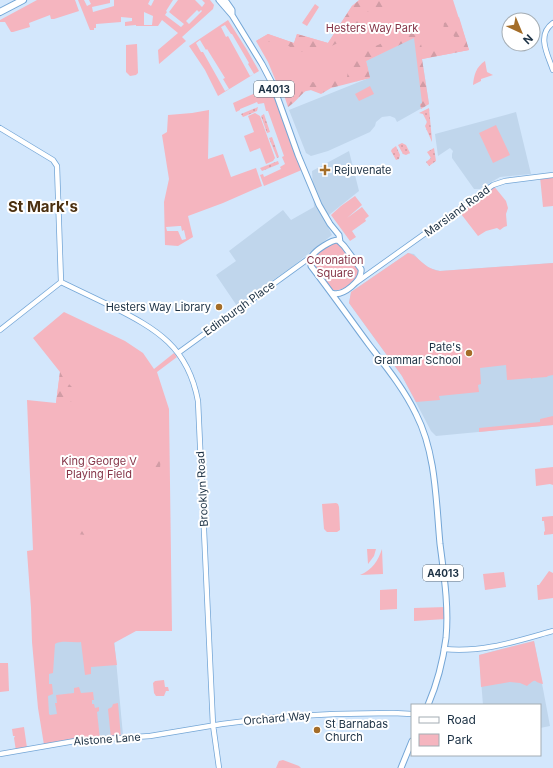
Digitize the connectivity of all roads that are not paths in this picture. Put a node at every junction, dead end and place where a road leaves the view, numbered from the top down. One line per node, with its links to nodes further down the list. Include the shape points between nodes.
1 (23, 0): 4 (highway)
2 (219, 0): 5 (main road, A4013)
3 (225, 0): 5 (main road, A4013, via 232,10)
4 (0, 12)
5 (232, 15): 10 (main road, A4013, via 273,85 319,205)
6 (553, 23): 7 (street, via 546,30 544,44)
7 (553, 70)
8 (0, 128): 18 (street, via 53,160 58,166)
9 (553, 175): 17 (street, Marsland Road, via 505,180 493,184)
10 (336, 232): 11 (main road); 12 (main road, A4013)
11 (330, 241): 12 (main road); 13 (main road)
12 (340, 242): 16 (main road, A4013)
13 (312, 256): 14 (street, Edinburgh Place); 15 (main road)
14 (300, 264): 15 (street); 24 (street, Edinburgh Place)
15 (311, 266): 20 (main road, A4013)
16 (361, 269): 17 (street); 19 (main road)
17 (371, 272): 19 (street, Marsland Road)
18 (61, 282): 23 (street); 24 (street, Brooklyn Road, via 146,324)
19 (357, 282): 21 (main road)
20 (332, 293): 21 (main road); 22 (main road, A4013)
21 (340, 293): 22 (main road)
22 (339, 304): 26 (main road, A4013, via 405,394 426,440 433,475 445,593)
23 (0, 330)
24 (178, 352): 29 (street, Brooklyn Road, via 190,374 198,401)
25 (553, 631): 26 (street, via 488,648)
26 (444, 649): 27 (main road, A4013, via 441,667)
27 (428, 704)
28 (411, 714): 29 (street, Orchard Way, via 328,714)
29 (213, 725): 31 (street, Alstone Lane, via 156,735 75,741); 32 (street, Brooklyn Road)
30 (411, 743): 33 (main road)
31 (0, 754)
32 (219, 768)
33 (401, 768)

